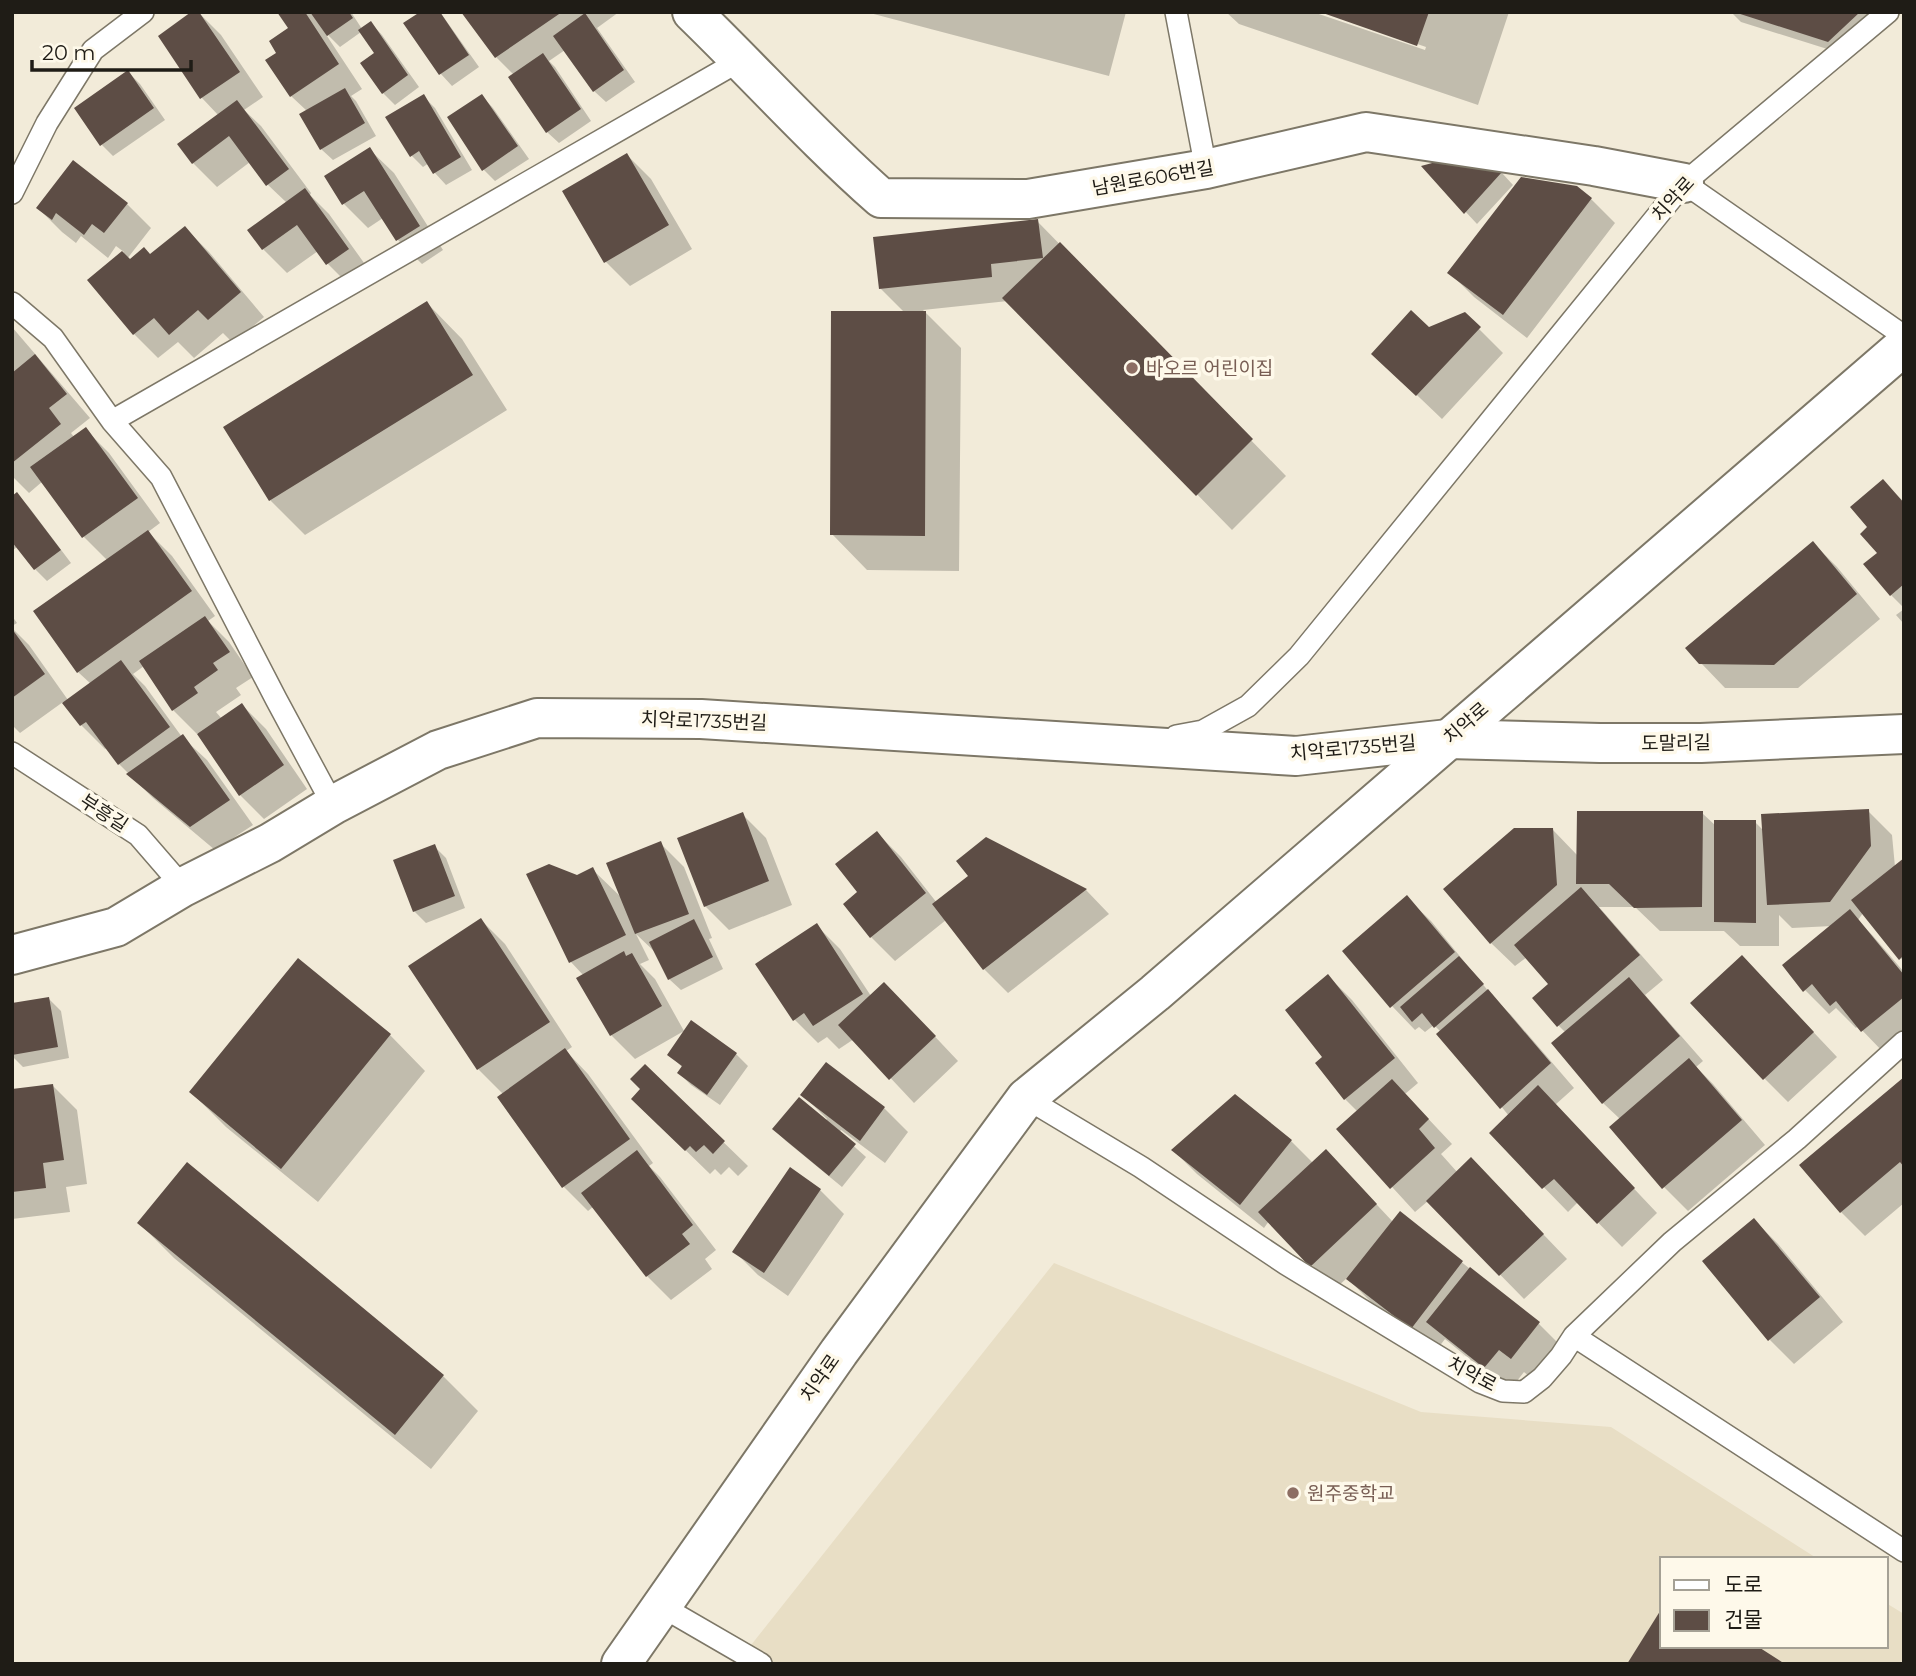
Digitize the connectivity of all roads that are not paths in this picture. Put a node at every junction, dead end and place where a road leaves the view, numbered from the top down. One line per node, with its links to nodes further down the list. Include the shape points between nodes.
1 (143, 12): 8 (lane, via 93,50 47,123)
2 (692, 12): 5 (street, 남원로606번길)
3 (1176, 12): 6 (lane)
4 (1888, 12): 7 (lane, 치악로)
5 (741, 60): 6 (street, 남원로606번길, via 834,157 881,198 1028,199); 12 (lane)
6 (1206, 170): 7 (street, 남원로606번길, via 1366,132)
7 (1684, 183): 10 (lane); 15 (lane, 치악로, via 1299,656 1248,706 1203,731)
8 (12, 193)
9 (12, 303): 12 (lane, via 53,338)
10 (1904, 336)
11 (1904, 346): 14 (street, 치악로)
12 (112, 421): 17 (lane, via 161,477)
13 (1904, 734): 14 (street, 도말리길, via 1701,743)
14 (1448, 739): 15 (street, 치악로1735번길, via 1296,755); 21 (street, 치악로, via 1155,993)
15 (1129, 745): 17 (street, 치악로1735번길, via 701,719 537,718 438,750)
16 (12, 753): 18 (lane, 부흥길, via 138,835)
17 (333, 805): 18 (street, 치악로1735번길)
18 (183, 887): 19 (street, 치악로1735번길, via 116,927)
19 (12, 955)
20 (1904, 1042): 22 (lane, via 1797,1139 1672,1242)
21 (1026, 1098): 22 (lane, 치악로, via 1480,1382 1503,1391 1524,1392 1549,1371); 24 (street, 치악로, via 839,1352)
22 (1574, 1336): 23 (lane)
23 (1904, 1551)
24 (661, 1606): 25 (street, 치악로); 26 (lane)
25 (621, 1664)
26 (761, 1664)

